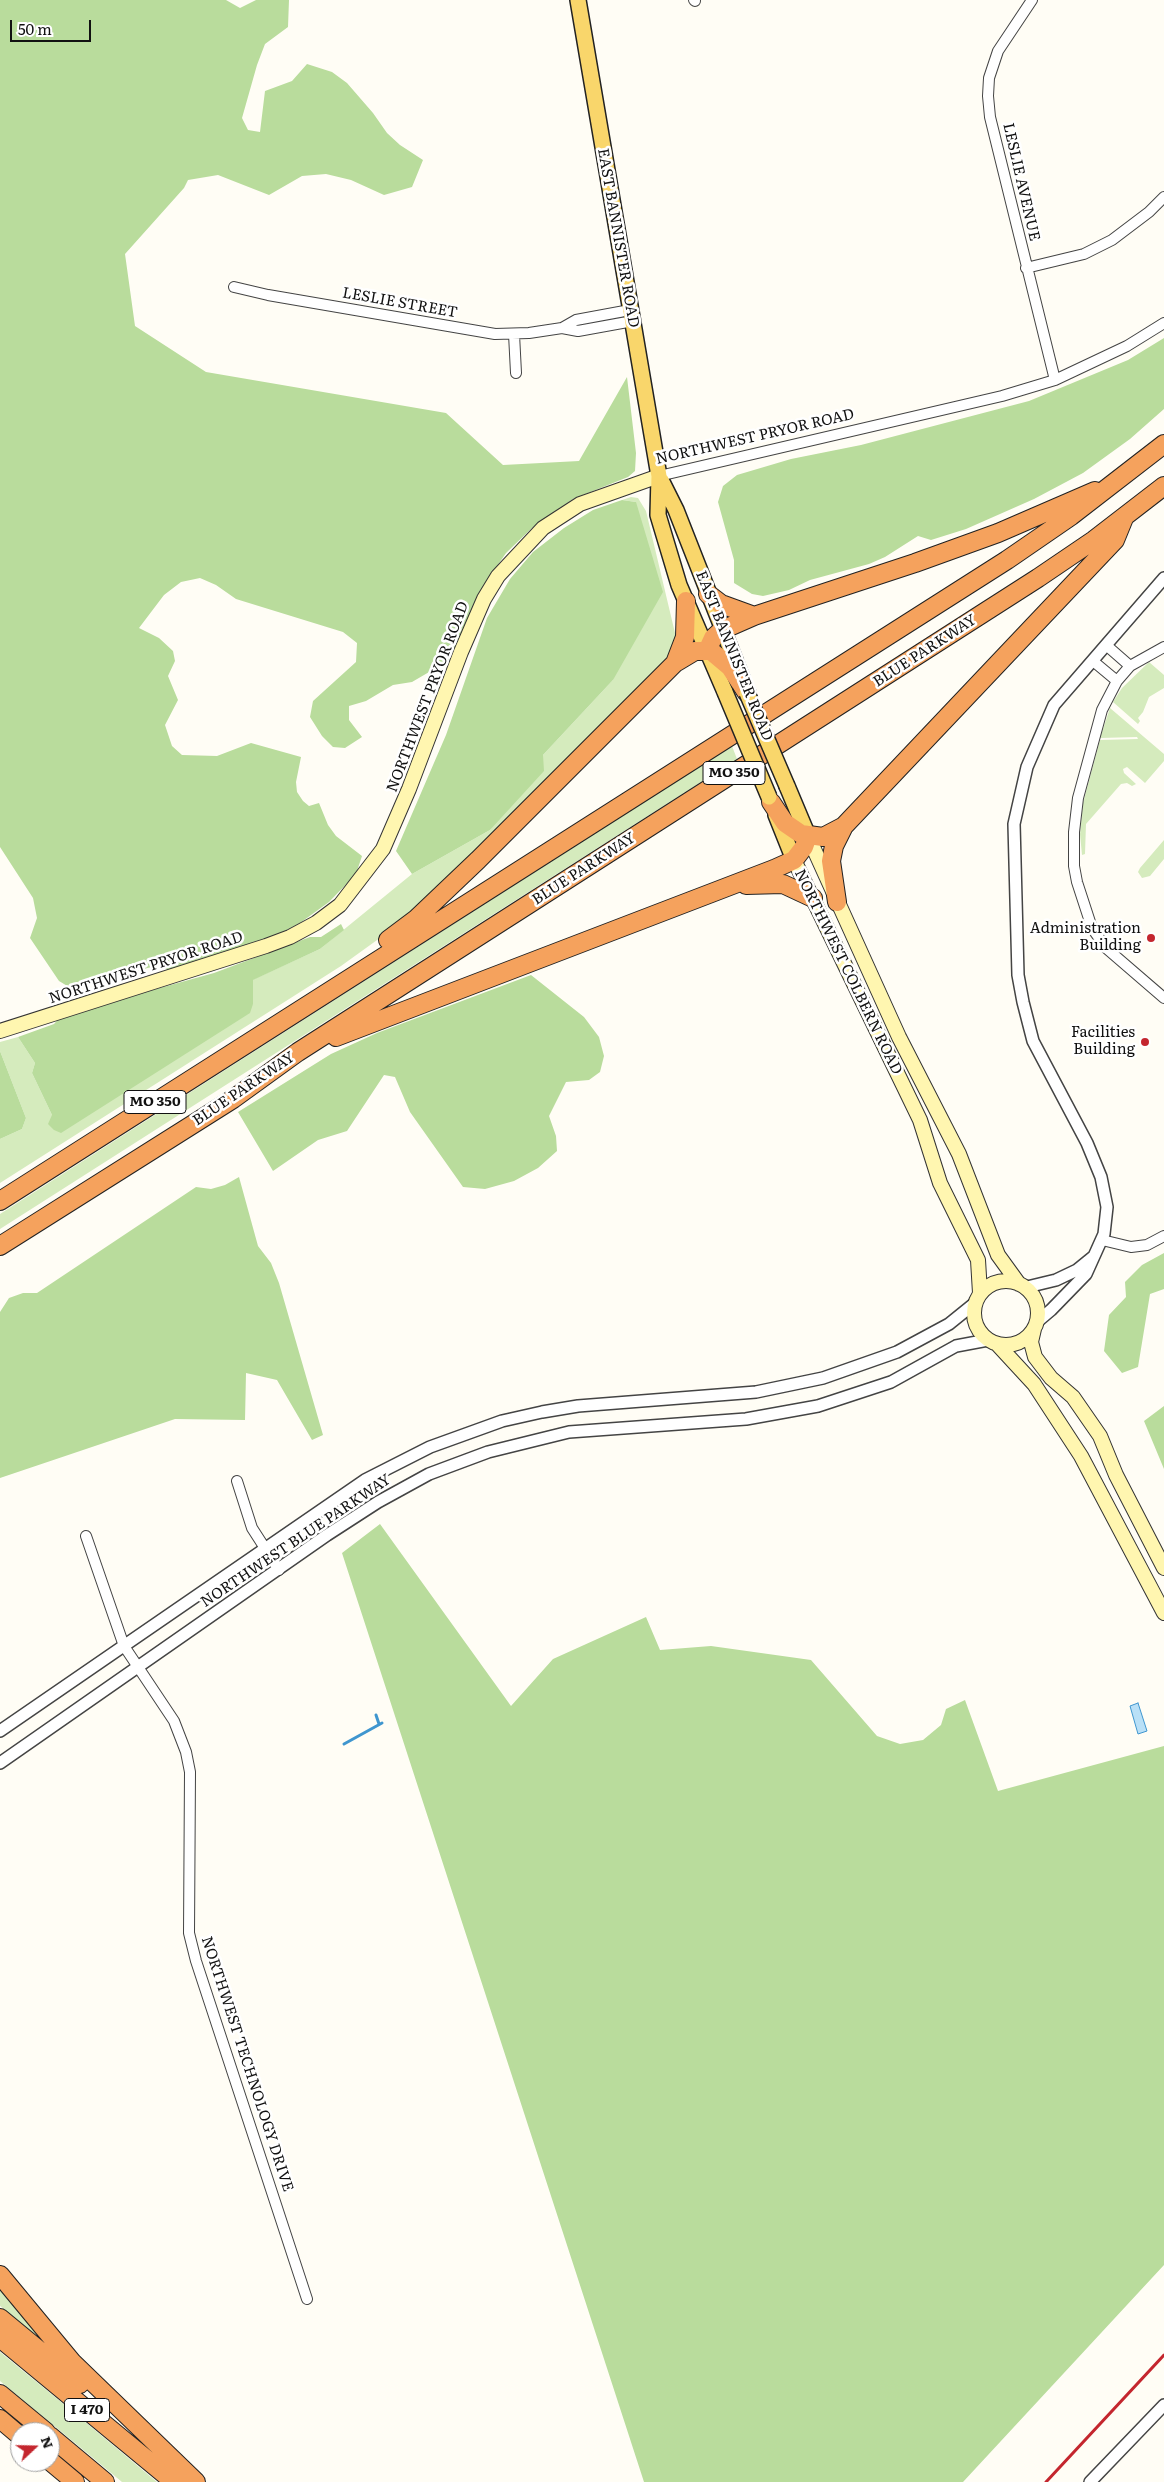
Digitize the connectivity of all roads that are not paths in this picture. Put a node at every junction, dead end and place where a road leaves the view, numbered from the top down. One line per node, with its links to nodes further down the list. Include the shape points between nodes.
1 (578, 0): 6 (main road, EAST BANNISTER ROAD)
2 (1032, 0): 4 (street, LESLIE AVENUE, via 998,51 989,78 988,96 990,117)
3 (1164, 197): 4 (street, via 1112,240 1084,254)
4 (1026, 268): 10 (street, LESLIE AVENUE)
5 (234, 286): 8 (street, LESLIE STREET, via 268,295 481,332)
6 (632, 316): 8 (street, LESLIE STREET, via 576,320 562,328); 12 (main road, EAST BANNISTER ROAD)
7 (1164, 323): 10 (street, NORTHWEST PRYOR ROAD, via 1127,346)
8 (514, 334): 9 (street)
9 (516, 373)
10 (1055, 380): 12 (street, NORTHWEST PRYOR ROAD, via 1002,396)
11 (1164, 444): 13 (highway, MO 350)
12 (660, 476): 17 (main road, EAST BANNISTER ROAD); 18 (main road, EAST BANNISTER ROAD, via 658,515); 38 (main road, NORTHWEST PRYOR ROAD, via 573,509 543,528 498,576 484,599 461,652 384,848 340,904 308,928 266,946)
13 (1121, 479): 19 (highway, via 998,533); 37 (highway, MO 350, via 1007,560)
14 (1164, 486): 15 (highway, BLUE PARKWAY / MO 350)
15 (1125, 517): 30 (highway, via 1115,540); 39 (highway, BLUE PARKWAY / MO 350, via 1038,578)
16 (1164, 578): 21 (street)
17 (708, 594): 19 (highway, via 721,604); 20 (main road, EAST BANNISTER ROAD)
18 (686, 601): 23 (main road, EAST BANNISTER ROAD); 25 (highway, via 686,637)
19 (754, 616): 20 (highway)
20 (722, 630): 23 (highway, via 713,638); 28 (main road, EAST BANNISTER ROAD)
21 (1106, 645): 24 (street); 26 (street)
22 (1164, 647): 26 (street)
23 (707, 651): 25 (highway, via 695,651); 28 (highway, via 724,662); 29 (main road, NORTHWEST COLBERN ROAD, bridge)
24 (1092, 661): 27 (street); 42 (street, via 1054,706 1027,766 1014,824 1018,975 1033,1041 1087,1143 1101,1177 1107,1207)
25 (675, 663): 37 (highway, via 416,919)
26 (1130, 666): 27 (street)
27 (1117, 681): 36 (street, via 1102,710 1078,798 1074,866 1081,900 1098,938)
28 (747, 692): 31 (main road, EAST BANNISTER ROAD, bridge)
29 (770, 799): 31 (highway, via 794,831); 32 (main road, NORTHWEST COLBERN ROAD)
30 (844, 826): 31 (highway, via 823,837); 35 (highway, via 831,861)
31 (808, 836): 32 (highway); 35 (main road, NORTHWEST COLBERN ROAD)
32 (794, 860): 33 (highway); 34 (main road, NORTHWEST COLBERN ROAD)
33 (736, 885): 34 (highway, via 783,884); 39 (highway)
34 (813, 898): 46 (main road, NORTHWEST COLBERN ROAD, via 920,1120 940,1183 974,1248 979,1268)
35 (837, 902): 45 (main road, NORTHWEST COLBERN ROAD, via 899,1037 959,1154 998,1255)
36 (1164, 998)
37 (310, 1002): 40 (highway, MO 350)
38 (0, 1031)
39 (298, 1052): 43 (highway, BLUE PARKWAY / MO 350, via 233,1099)
40 (0, 1202)
41 (1164, 1236): 42 (street, via 1147,1245 1131,1248)
42 (1102, 1240): 44 (street)
43 (0, 1246)
44 (1096, 1255): 45 (street, via 1077,1270 1056,1280); 47 (street, via 1086,1274)
45 (1023, 1286): 46 (main road, via 1009,1281 998,1282 988,1286); 47 (main road, via 1035,1299)
46 (977, 1298): 48 (main road, via 975,1324); 51 (street, NORTHWEST BLUE PARKWAY, via 949,1324 897,1352 815,1380 756,1392 560,1409 502,1420 430,1447 365,1480)
47 (1036, 1325): 48 (main road, via 1018,1343); 52 (main road, via 1031,1342 1035,1357 1051,1378 1073,1397 1095,1427)
48 (993, 1343): 53 (street, NORTHWEST BLUE PARKWAY, via 956,1346 891,1382 818,1406 746,1419 569,1432 488,1452 403,1486); 54 (main road, via 1034,1384 1081,1456)
49 (237, 1481): 51 (street, via 252,1528)
50 (86, 1536): 55 (street, NORTHWEST TECHNOLOGY DRIVE)
51 (264, 1549): 53 (street); 55 (street, NORTHWEST BLUE PARKWAY)
52 (1164, 1568)
53 (279, 1570): 56 (street, NORTHWEST BLUE PARKWAY)
54 (1164, 1613)
55 (124, 1646): 56 (street, NORTHWEST TECHNOLOGY DRIVE); 57 (street, NORTHWEST BLUE PARKWAY)
56 (137, 1668): 58 (street, NORTHWEST BLUE PARKWAY); 60 (street, NORTHWEST TECHNOLOGY DRIVE, via 174,1721 186,1752 190,1772 189,1933)
57 (0, 1731)
58 (0, 1763)
59 (0, 2275): 69 (highway, via 72,2362)
60 (307, 2299)
61 (0, 2318): 69 (highway)
62 (0, 2338): 73 (highway, I 470)
63 (0, 2394): 66 (highway, I 470)
64 (1164, 2405): 75 (street)
65 (0, 2420): 67 (highway)
66 (34, 2422)
67 (10, 2428)
68 (60, 2444): 72 (highway, I 470)
69 (173, 2461): 74 (highway)
70 (60, 2469): 71 (highway)
71 (75, 2482)
72 (105, 2482)
73 (174, 2482)
74 (196, 2482)
75 (1090, 2482)

